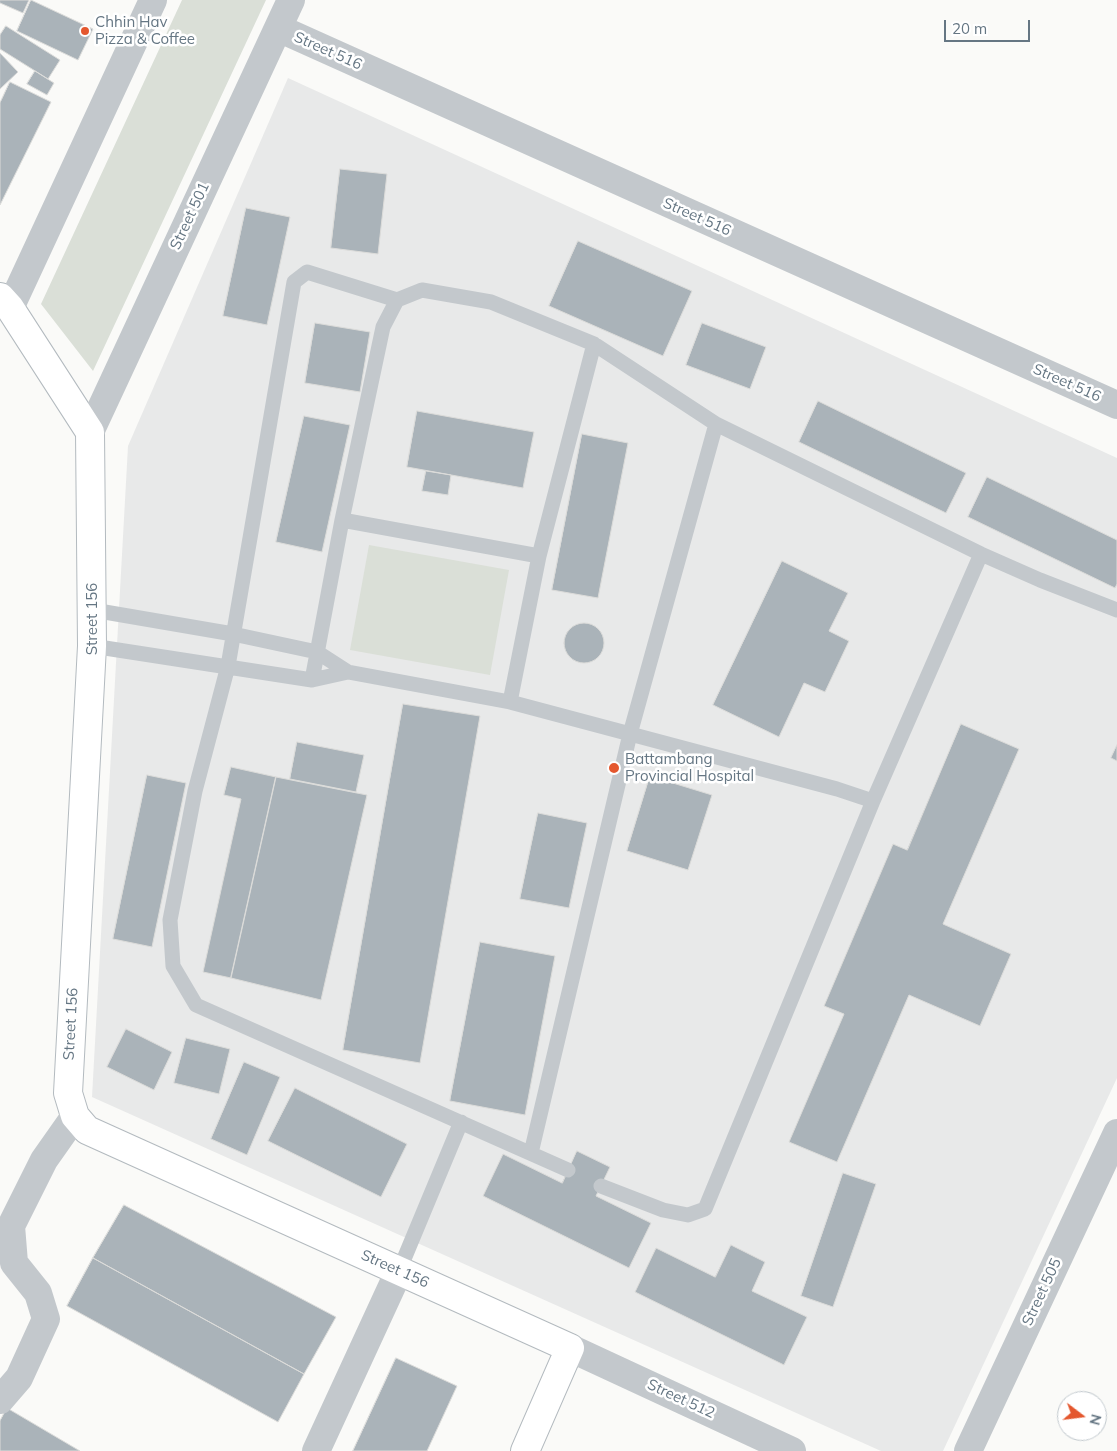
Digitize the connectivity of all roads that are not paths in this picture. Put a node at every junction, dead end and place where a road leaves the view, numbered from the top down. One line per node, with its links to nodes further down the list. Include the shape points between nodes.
1 (153, 0): 5 (street)
2 (291, 0): 3 (street, Street 501)
3 (278, 28): 7 (street, Street 516); 9 (street, Street 501)
4 (397, 300): 6 (lane, via 422,290 491,302); 10 (lane, via 383,327); 15 (lane, via 307,272 294,282)
5 (5, 303): 9 (street)
6 (594, 344): 8 (lane); 12 (lane)
7 (1117, 405)
8 (716, 424): 11 (lane); 22 (lane)
9 (90, 432): 13 (street, Street 156)
10 (342, 520): 12 (lane); 17 (lane)
11 (981, 554): 14 (lane); 23 (lane)
12 (539, 556): 21 (lane)
13 (92, 610): 15 (lane); 16 (street, Street 156)
14 (1117, 610)
15 (233, 634): 17 (lane); 18 (lane)
16 (92, 646): 18 (lane); 24 (street, Street 156, via 68,1093)
17 (317, 652): 19 (lane); 20 (lane)
18 (228, 666): 20 (lane); 25 (lane, via 195,791 170,920 173,966 196,1005)
19 (348, 672): 20 (lane); 21 (lane)
20 (312, 680)
21 (510, 702): 22 (lane)
22 (630, 734): 23 (lane); 27 (lane)
23 (872, 801): 29 (lane, via 705,1210 688,1215 663,1210)
24 (75, 1116): 30 (street, Street 156, via 87,1130); 32 (street, via 44,1160 11,1226 14,1263 38,1293 46,1319 19,1378)
25 (461, 1122): 27 (lane); 30 (lane)
26 (1117, 1133): 36 (street, Street 505)
27 (531, 1153): 28 (lane)
28 (568, 1170)
29 (601, 1186)
30 (399, 1270): 31 (street, Street 156); 33 (street)
31 (570, 1348): 34 (street); 35 (street, Street 512)
32 (0, 1400)
33 (316, 1451)
34 (525, 1451)
35 (792, 1451)
36 (968, 1451)

